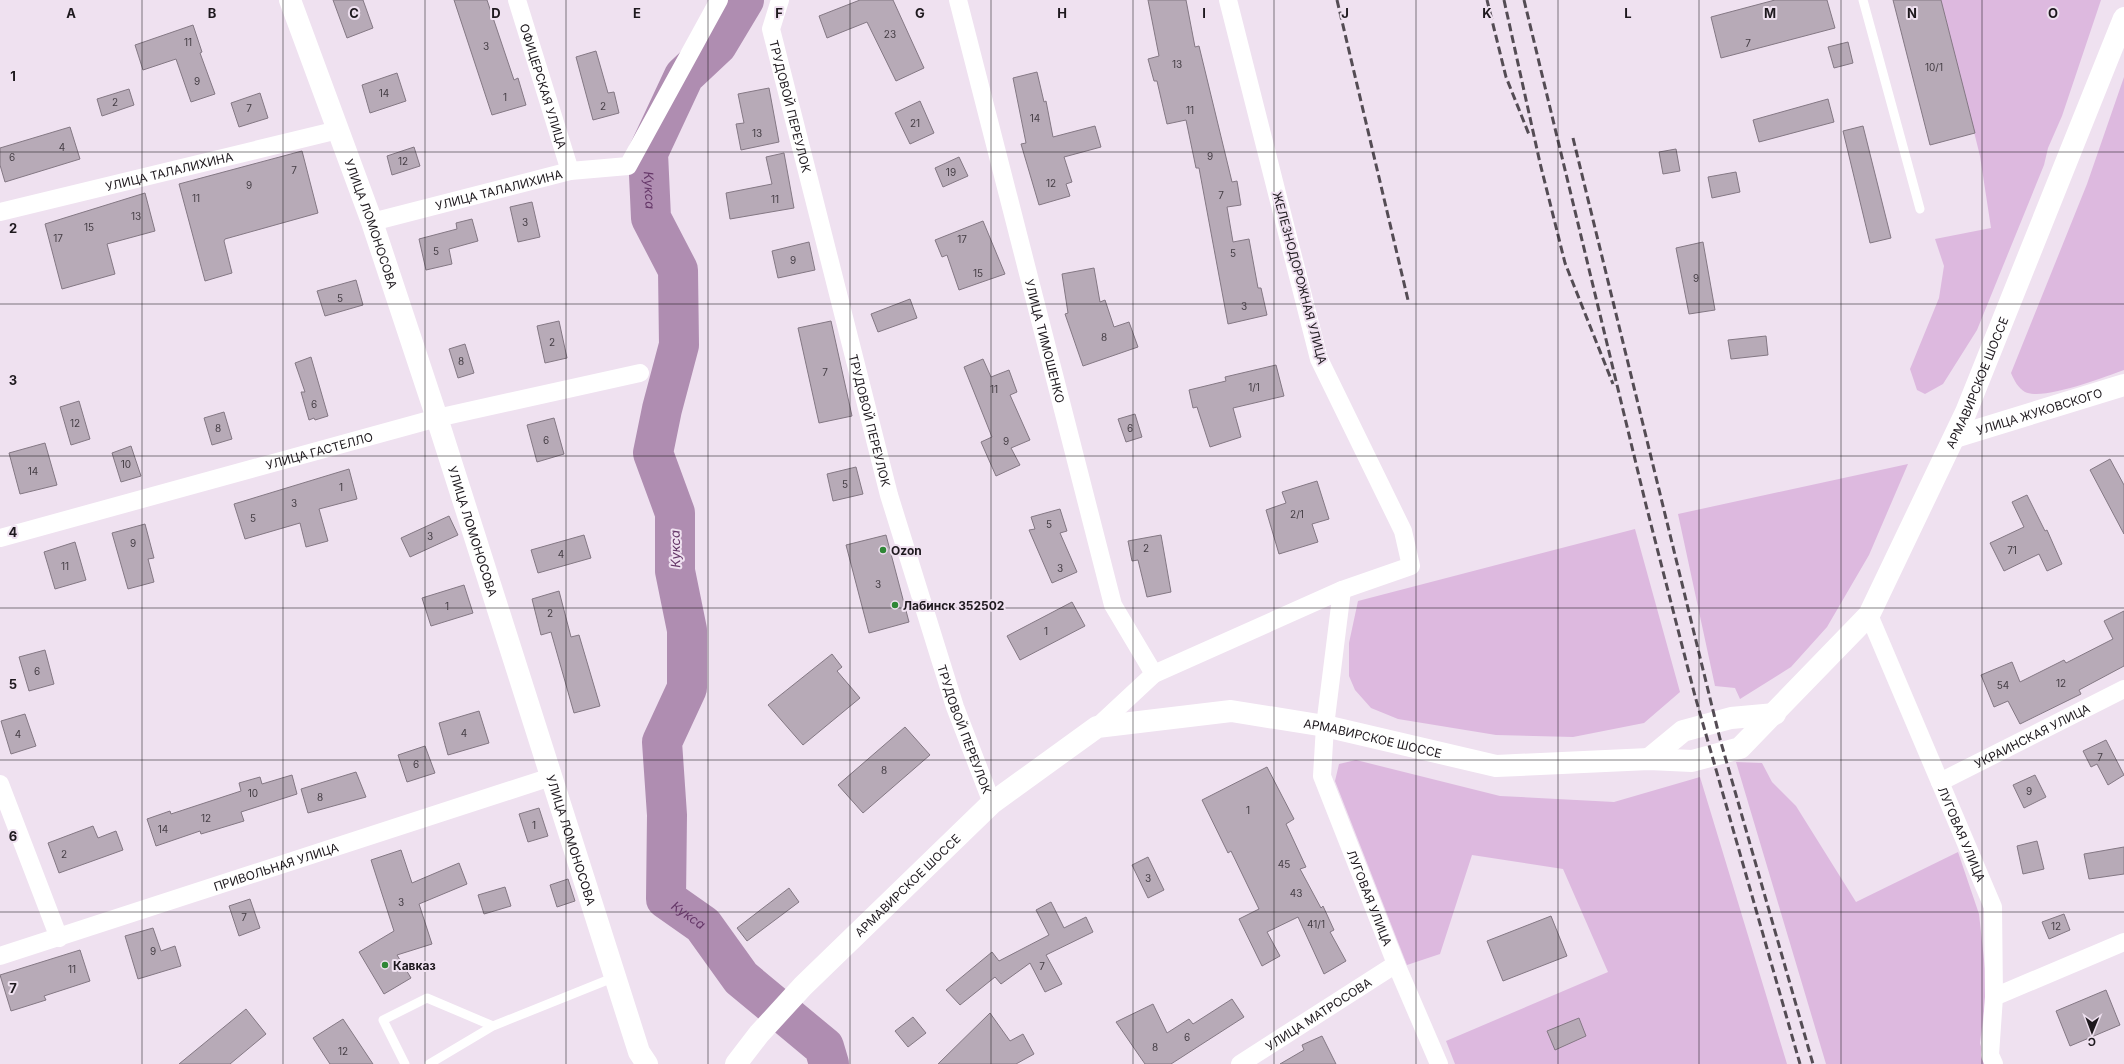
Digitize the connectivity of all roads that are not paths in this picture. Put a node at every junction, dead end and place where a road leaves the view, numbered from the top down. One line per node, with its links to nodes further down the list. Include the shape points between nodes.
1 (290, 0): 9 (main road, УЛИЦА ЛОМОНОСОВА)
2 (517, 0): 10 (street, ОФИЦЕРСКАЯ УЛИЦА)
3 (719, 0): 10 (street, УЛИЦА ТАЛАЛИХИНА, via 628,166)
4 (780, 0): 31 (street, ТРУДОВОЙ ПЕРЕУЛОК, via 772,29 889,495 954,707)
5 (958, 0): 22 (street, УЛИЦА ТИМОШЕНКО, via 1113,605)
6 (1228, 0): 19 (street, ЖЕЛЕЗНОДОРОЖНАЯ УЛИЦА, via 1319,359 1404,531)
7 (1863, 0): 11 (lane)
8 (2124, 18): 17 (main road, АРМАВИРСКОЕ ШОССЕ)
9 (338, 130): 12 (street, УЛИЦА ТАЛАЛИХИНА); 13 (main road, УЛИЦА ЛОМОНОСОВА)
10 (570, 172): 13 (street, УЛИЦА ТАЛАЛИХИНА)
11 (1920, 209)
12 (0, 212)
13 (372, 222): 16 (main road, УЛИЦА ЛОМОНОСОВА)
14 (640, 373): 16 (street, УЛИЦА ГАСТЕЛЛО)
15 (2124, 385): 17 (main road, УЛИЦА ЖУКОВСКОГО)
16 (438, 418): 18 (street, УЛИЦА ГАСТЕЛЛО); 28 (main road, УЛИЦА ЛОМОНОСОВА)
17 (1955, 437): 21 (main road, АРМАВИРСКОЕ ШОССЕ)
18 (0, 538)
19 (1411, 566): 20 (street, АРМАВИРСКОЕ ШОССЕ)
20 (1342, 590): 22 (street, АРМАВИРСКОЕ ШОССЕ); 25 (street, ЛУГОВАЯ УЛИЦА)
21 (1869, 616): 24 (main road, АРМАВИРСКОЕ ШОССЕ); 29 (street, ЛУГОВАЯ УЛИЦА)
22 (1154, 674): 26 (street, АРМАВИРСКОЕ ШОССЕ)
23 (2124, 689): 29 (street, УКРАИНСКАЯ УЛИЦА)
24 (1775, 714): 27 (main road, via 1731,718 1683,732); 27 (main road, АРМАВИРСКОЕ ШОССЕ, via 1740,748 1692,761)
25 (1325, 726): 26 (main road, АРМАВИРСКОЕ ШОССЕ, via 1231,712); 27 (main road, АРМАВИРСКОЕ ШОССЕ, via 1496,766); 35 (street, ЛУГОВАЯ УЛИЦА, via 1322,776)
26 (1097, 728): 31 (main road, АРМАВИРСКОЕ ШОССЕ)
27 (1649, 759)
28 (551, 777): 32 (street, ПРИВОЛЬНАЯ УЛИЦА); 36 (main road, УЛИЦА ЛОМОНОСОВА)
29 (1940, 782): 37 (street, ЛУГОВАЯ УЛИЦА, via 1993,907)
30 (0, 784): 32 (street)
31 (992, 803): 42 (main road, АРМАВИРСКОЕ ШОССЕ, via 803,986 759,1034)
32 (59, 938): 34 (street, ПРИВОЛЬНАЯ УЛИЦА)
33 (2124, 942): 37 (street)
34 (0, 956)
35 (1396, 964): 43 (street, УЛИЦА МАТРОСОВА); 44 (street, ЛУГОВАЯ УЛИЦА)
36 (615, 977): 38 (lane); 41 (main road, УЛИЦА ЛОМОНОСОВА, via 639,1052)
37 (1994, 997): 45 (street, ЛУГОВАЯ УЛИЦА, via 1990,1055)
38 (493, 1026): 39 (lane, via 427,998 383,1020); 40 (lane)
39 (405, 1064)
40 (429, 1064)
41 (647, 1064)
42 (736, 1064)
43 (1240, 1064)
44 (1439, 1064)
45 (1994, 1064)

